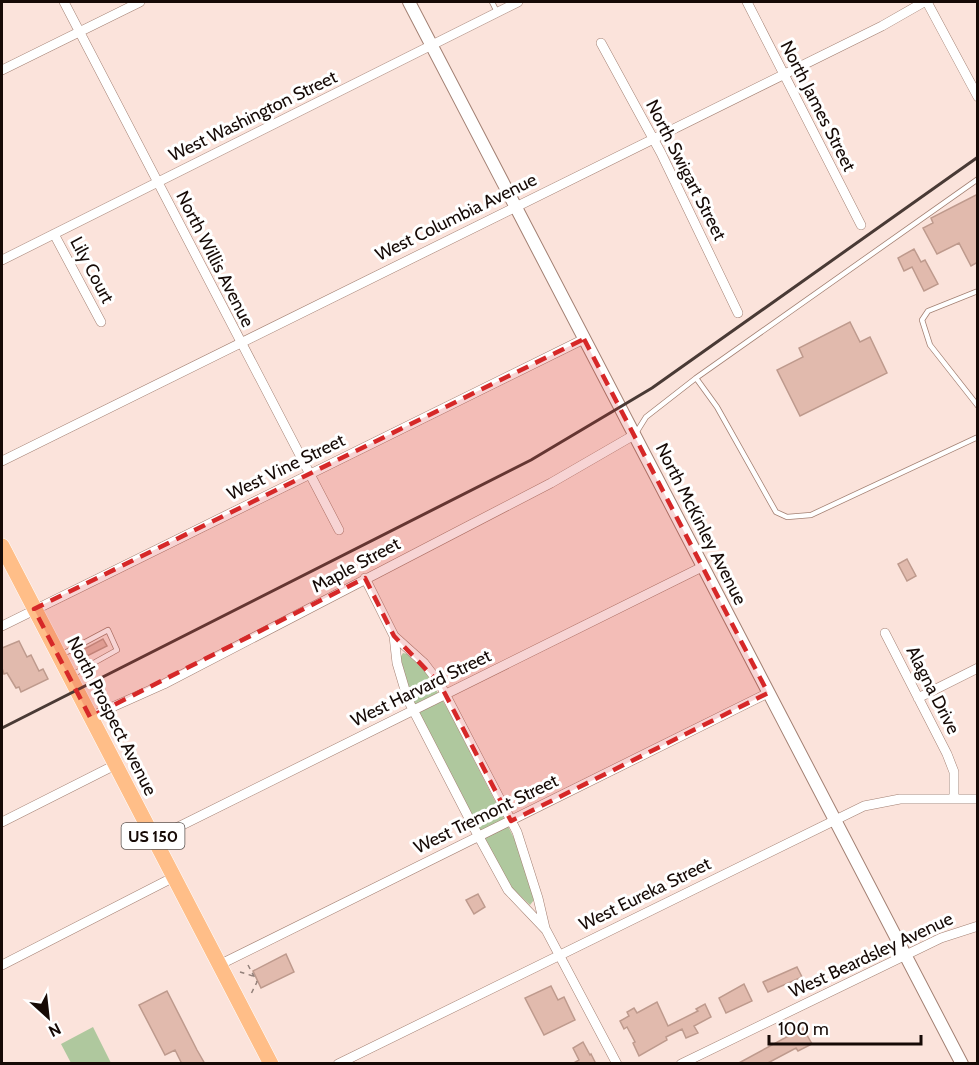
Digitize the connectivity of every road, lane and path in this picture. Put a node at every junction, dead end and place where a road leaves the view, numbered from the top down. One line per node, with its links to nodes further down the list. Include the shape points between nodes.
1 (64, 2): 9 (street, North Willis Avenue)
2 (140, 2): 9 (street)
3 (409, 2): 11 (street, North McKinley Avenue)
4 (492, 2): 8 (lane)
5 (518, 2): 8 (street, West Washington Street)
6 (747, 2): 13 (street, North James Street)
7 (926, 2): 13 (street, West Columbia Avenue); 14 (street)
8 (497, 12): 11 (street, West Washington Street)
9 (79, 32): 12 (street); 17 (street, North Willis Avenue)
10 (600, 43): 15 (street, North Swigart Street)
11 (432, 45): 17 (street, West Washington Street); 18 (street, North McKinley Avenue)
12 (2, 70)
13 (784, 74): 15 (street, West Columbia Avenue); 19 (street, North James Street)
14 (978, 97)
15 (652, 139): 18 (street, West Columbia Avenue); 23 (street, North Swigart Street)
16 (978, 179): 27 (lane)
17 (157, 182): 20 (street, West Washington Street); 26 (street, North Willis Avenue)
18 (514, 207): 25 (street, North McKinley Avenue); 26 (street, West Columbia Avenue)
19 (861, 225)
20 (54, 234): 21 (street, West Washington Street); 24 (street, Lily Court)
21 (2, 260)
22 (978, 291): 28 (lane, via 928,311 922,320 930,345)
23 (738, 313)
24 (101, 322)
25 (584, 339): 29 (street, North McKinley Avenue); 32 (street, West Vine Street)
26 (241, 343): 31 (street, West Columbia Avenue); 32 (street, North Willis Avenue)
27 (696, 378): 29 (lane, via 646,417); 30 (lane, via 717,407 776,512 787,517 811,515)
28 (978, 406)
29 (634, 435): 35 (street, North McKinley Avenue); 36 (street, Maple Street)
30 (978, 438)
31 (2, 461)
32 (310, 474): 33 (street, North Willis Avenue); 37 (street, West Vine Street)
33 (339, 530)
34 (2, 546): 37 (main road, North Prospect Avenue / US 150)
35 (702, 567): 44 (street, North McKinley Avenue); 45 (street, West Harvard Street)
36 (366, 578): 40 (street); 48 (street, Maple Street, via 164,684)
37 (34, 609): 38 (street, West Vine Street); 41 (main road, North Prospect Avenue / US 150)
38 (2, 626)
39 (885, 633): 46 (street, Alagna Drive)
40 (394, 636): 45 (street, via 432,673); 47 (street, via 397,663)
41 (59, 656): 43 (main road, North Prospect Avenue / US 150); 43 (lane, via 108,630 117,650)
42 (978, 668): 46 (street)
43 (69, 676): 48 (main road, North Prospect Avenue / US 150)
44 (768, 693): 52 (street, North McKinley Avenue); 53 (street, West Tremont Street)
45 (446, 695): 47 (street, West Harvard Street); 53 (street)
46 (918, 698): 50 (street, Alagna Drive, via 952,765)
47 (413, 711): 55 (street); 56 (street, West Harvard Street)
48 (90, 717): 49 (main road, North Prospect Avenue / US 150)
49 (115, 765): 54 (street); 56 (main road, North Prospect Avenue / US 150)
50 (954, 799): 51 (street, West Eureka Street); 52 (street, West Eureka Street, via 880,801)
51 (978, 799)
52 (834, 820): 60 (street, West Eureka Street); 61 (street, North McKinley Avenue)
53 (511, 821): 55 (street, West Tremont Street); 59 (street)
54 (2, 822)
55 (478, 836): 59 (street, via 508,890); 63 (street, West Tremont Street)
56 (154, 839): 57 (main road, North Prospect Avenue / US 150)
57 (174, 877): 62 (street); 63 (main road, North Prospect Avenue / US 150)
58 (978, 926): 61 (street, West Beardsley Avenue)
59 (546, 930): 60 (street)
60 (560, 955): 69 (street, West Eureka Street); 70 (street)
61 (906, 955): 71 (street, West Beardsley Avenue); 72 (street, North McKinley Avenue)
62 (2, 965)
63 (219, 965): 68 (main road, North Prospect Avenue / US 150)
64 (248, 965): 66 (path)
65 (240, 972): 66 (path)
66 (254, 976): 67 (path, via 257,982)
67 (251, 994)
68 (271, 1064)
69 (338, 1064)
70 (617, 1064)
71 (681, 1064)
72 (962, 1064)

